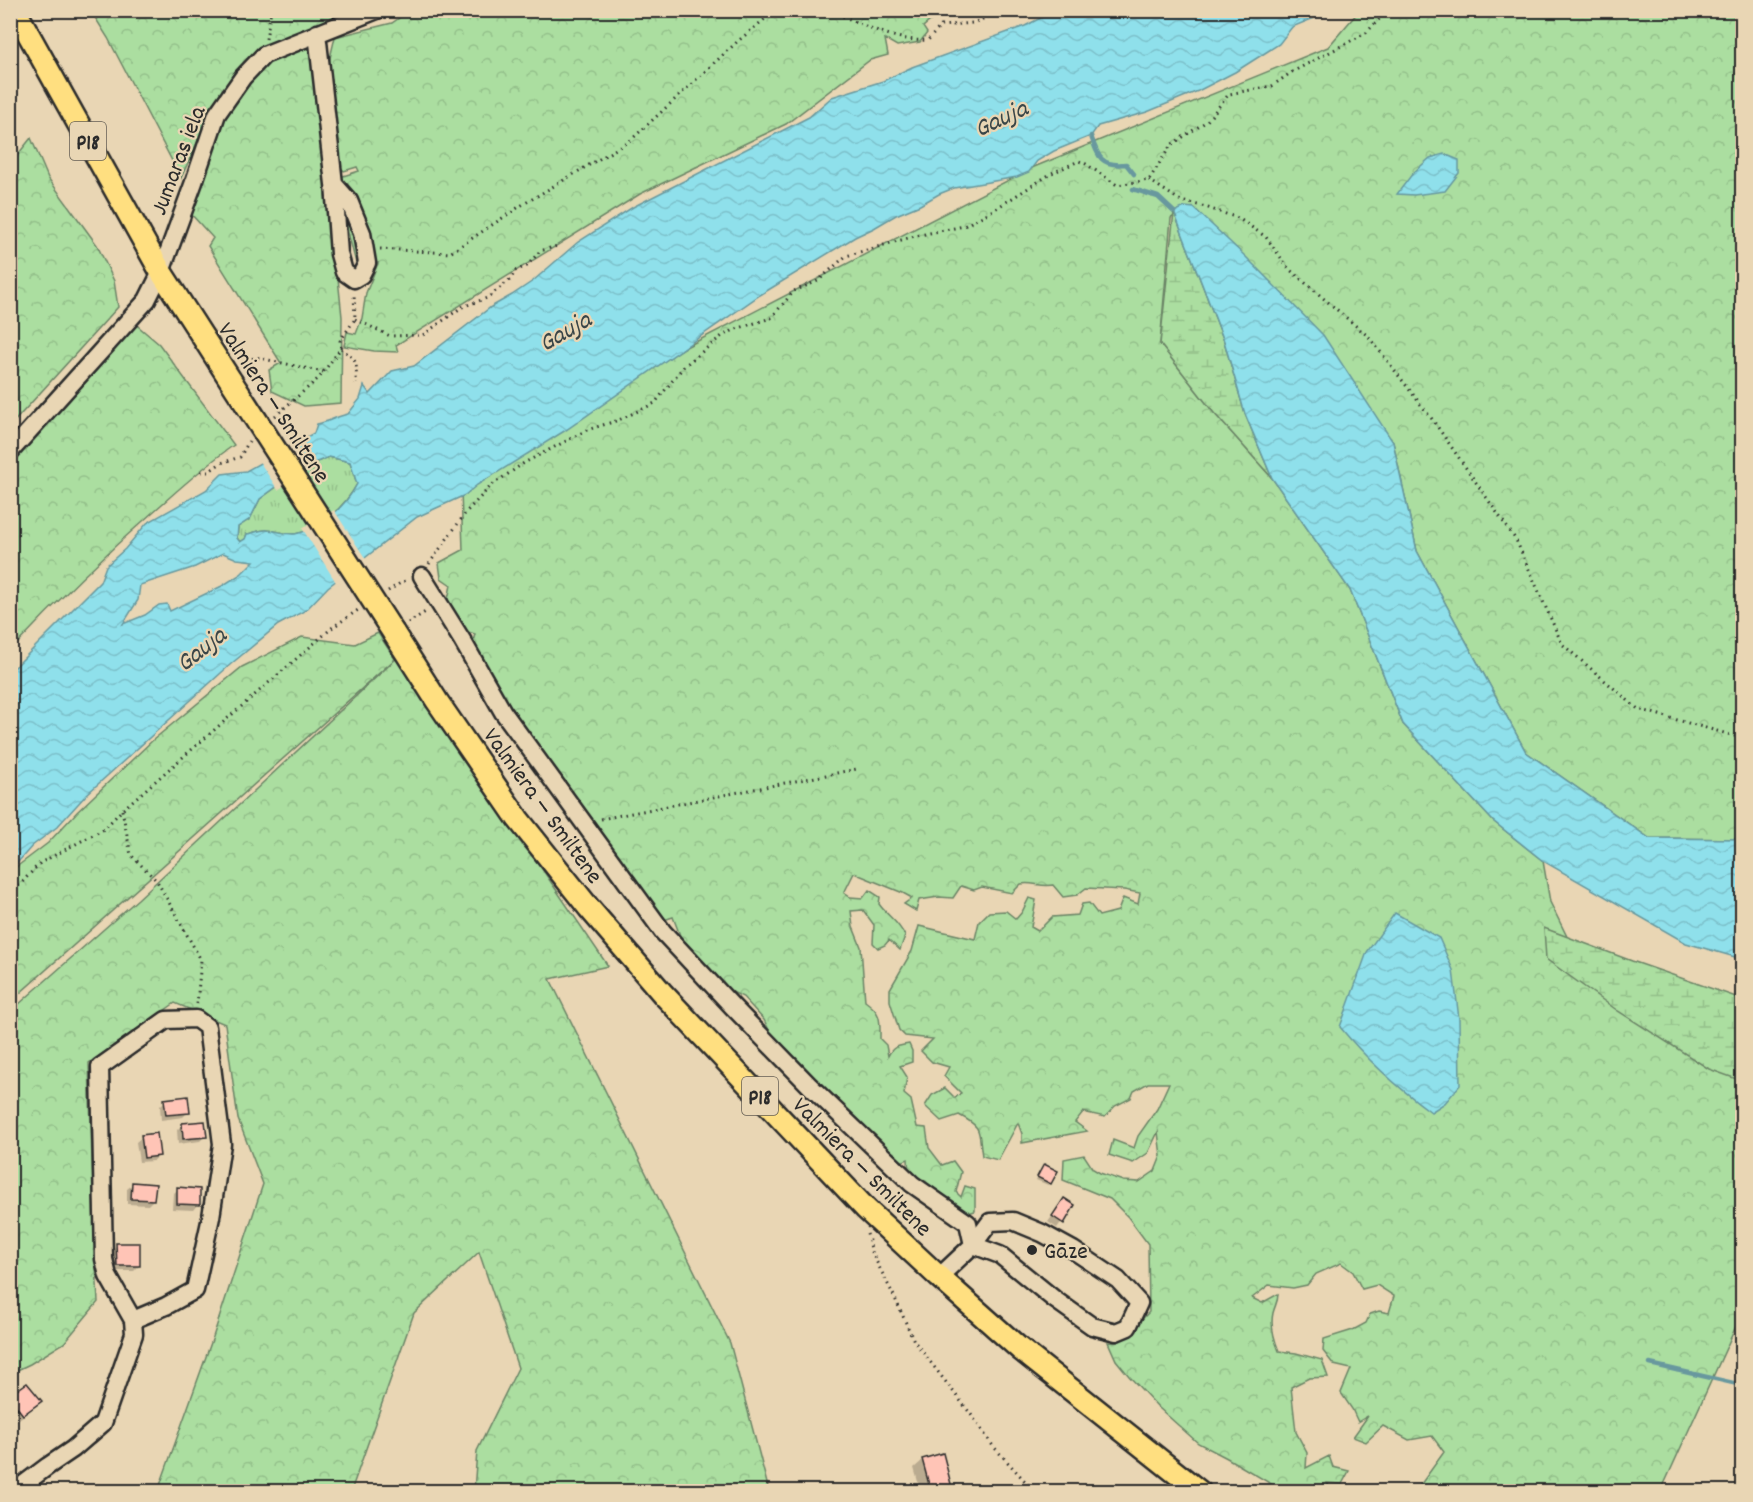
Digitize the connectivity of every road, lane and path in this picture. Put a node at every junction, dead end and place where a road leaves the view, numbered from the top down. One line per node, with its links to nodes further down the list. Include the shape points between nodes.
1 (15, 10): 14 (main road, Valmiera — Smiltene / P18)
2 (271, 10): 9 (path)
3 (377, 10): 8 (street, Jumaras iela)
4 (776, 10): 13 (path, via 631,141 450,253)
5 (826, 10): 6 (path, via 916,41 928,40 941,26 973,22)
6 (1005, 10)
7 (1388, 10): 10 (path, via 1366,33 1272,86 1229,94 1207,121 1171,145)
8 (317, 33): 9 (street, Jumaras iela); 11 (street)
9 (264, 55): 14 (street, Jumaras iela, via 217,114)
10 (1149, 180): 21 (path, via 1117,185 1078,161 964,226 846,256 818,281 794,291 771,318 722,336 684,366 655,403 587,430 524,463 492,485 467,511); 26 (path, via 1181,201 1238,218 1266,237 1289,269 1369,337 1516,540 1562,644 1638,709)
11 (334, 184): 13 (street, via 349,201); 15 (street, via 339,254 344,272)
12 (557, 246): 16 (path, via 540,251 487,298 462,307 423,335 390,336)
13 (364, 248): 15 (street, via 367,263)
14 (161, 272): 18 (main road, Valmiera — Smiltene / P18); 20 (street, Jumaras iela, via 147,300)
15 (354, 279): 16 (path)
16 (355, 319): 17 (path, via 340,341)
17 (341, 348): 18 (path, via 323,372 255,357); 19 (path, via 355,360)
18 (235, 374): 25 (main road, Valmiera — Smiltene / P18, bridge)
19 (356, 384)
20 (10, 452)
21 (422, 576): 22 (path); 23 (street)
22 (384, 593)
23 (439, 603): 25 (path); 29 (street, via 504,712)
24 (366, 605): 28 (path, via 333,627)
25 (399, 628): 32 (main road, Valmiera — Smiltene / P18, via 437,701 519,819 589,908 663,994)
26 (1743, 738)
27 (857, 769): 29 (path)
28 (122, 810): 30 (path, via 104,829 40,862); 31 (path, via 131,855 157,881 201,960)
29 (584, 822): 33 (street, via 663,932 810,1086 912,1184 968,1223)
30 (10, 895)
31 (196, 1019): 35 (street, via 207,1027 222,1144 211,1217 195,1290); 35 (street, via 165,1020 100,1067 104,1258 108,1276)
32 (866, 1209): 34 (main road, Valmiera — Smiltene / P18); 37 (path, via 866,1231 873,1255 914,1341 993,1446)
33 (973, 1245): 33 (street, via 1000,1255 1092,1326 1116,1332 1128,1327 1139,1303 1118,1280 1072,1250 1013,1221 990,1222); 34 (street)
34 (939, 1277): 38 (main road, Valmiera — Smiltene / P18, via 1020,1349)
35 (133, 1320): 36 (street, via 134,1334 103,1423)
36 (18, 1491)
37 (1035, 1491)
38 (1200, 1491)

